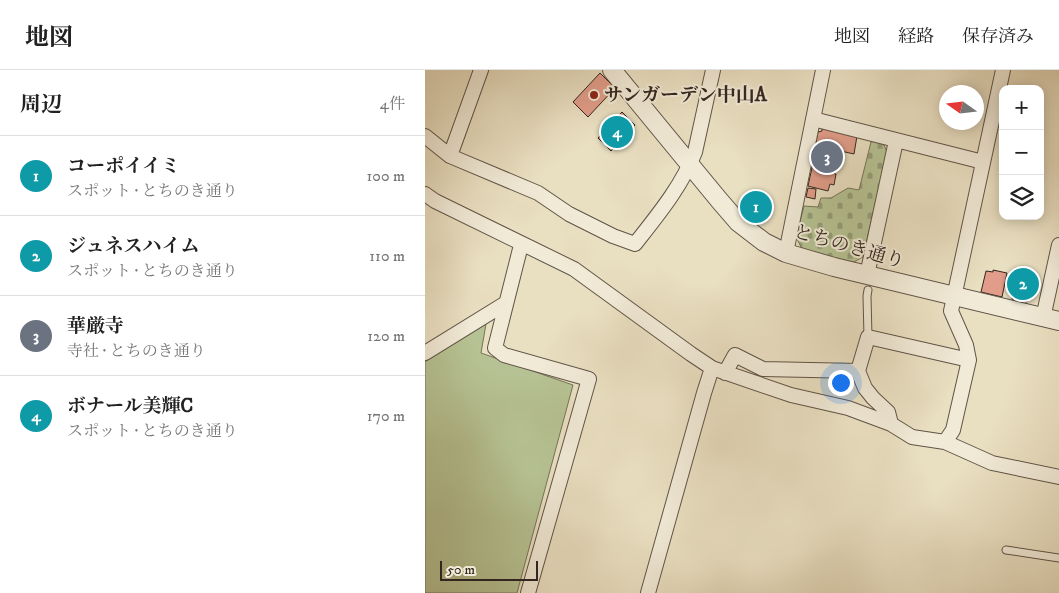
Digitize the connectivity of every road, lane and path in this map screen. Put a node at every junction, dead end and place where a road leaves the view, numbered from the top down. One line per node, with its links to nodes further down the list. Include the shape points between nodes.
1 (481, 70): 9 (street)
2 (612, 70): 11 (street, とちのき通り)
3 (713, 70): 11 (street)
4 (823, 70): 6 (street)
5 (1003, 70): 10 (street)
6 (813, 119): 8 (street); 15 (street)
7 (425, 136): 9 (street)
8 (896, 141): 10 (street); 16 (street)
9 (450, 156): 11 (street, via 538,193 569,214 635,244)
10 (983, 162): 17 (street)
11 (691, 164): 15 (street, とちのき通り, via 738,222 764,242)
12 (425, 194): 14 (street)
13 (1059, 244): 19 (street)
14 (521, 245): 18 (street); 23 (street, via 574,269)
15 (786, 253): 16 (street, とちのき通り, via 834,267)
16 (867, 283): 17 (street, とちのき通り); 20 (lane)
17 (954, 296): 19 (street, とちのき通り); 22 (street, via 951,312)
18 (506, 303): 21 (street); 30 (street, via 495,348 505,355 589,379)
19 (1051, 319)
20 (868, 336): 22 (street); 24 (street)
21 (425, 353)
22 (969, 360): 26 (street, via 953,430)
23 (719, 371): 24 (street, via 735,355 763,369); 25 (street, via 791,395 848,408); 31 (street, via 704,393)
24 (858, 371): 25 (street, via 865,388 888,412)
25 (891, 424): 26 (street, via 912,437)
26 (945, 442): 27 (street, via 992,463)
27 (1059, 477)
28 (1006, 550): 29 (lane)
29 (1059, 558)
30 (528, 593)
31 (648, 593)

